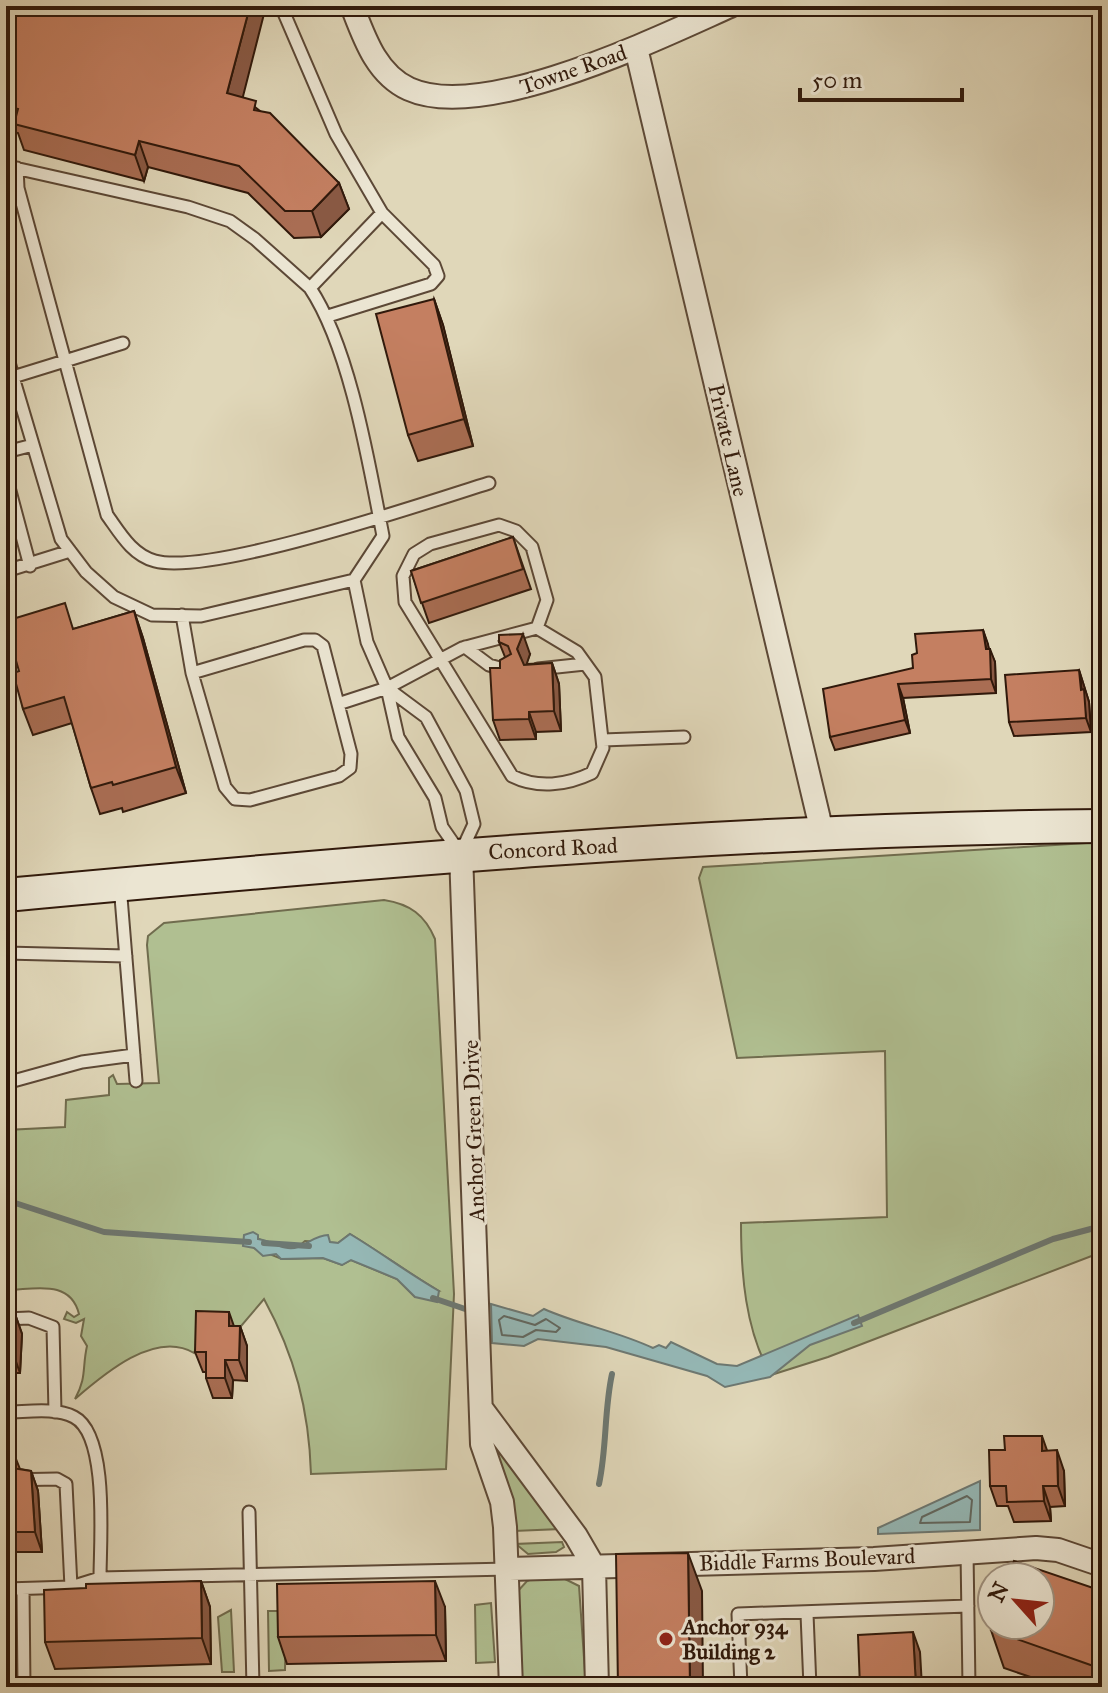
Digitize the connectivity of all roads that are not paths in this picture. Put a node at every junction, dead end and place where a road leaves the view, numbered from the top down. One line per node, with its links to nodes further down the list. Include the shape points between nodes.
1 (281, 6): 6 (lane, via 336,134)
2 (352, 6): 4 (street, Towne Road, via 372,58 409,89 456,98 511,90)
3 (730, 6): 4 (street, Towne Road)
4 (636, 48): 35 (street, Private Lane)
5 (12, 167): 7 (lane, via 230,221); 11 (lane)
6 (382, 213): 7 (lane); 8 (lane, via 434,265 438,276 431,284)
7 (310, 288): 8 (lane)
8 (328, 316): 17 (lane)
9 (123, 343): 11 (lane)
10 (6, 351): 12 (lane)
11 (65, 361): 12 (lane); 17 (lane, via 107,515 131,547 154,561 184,563 251,550)
12 (10, 378): 13 (lane)
13 (33, 445): 14 (lane); 18 (lane, via 61,539)
14 (6, 452)
15 (6, 476): 19 (lane)
16 (489, 483): 17 (lane)
17 (379, 516): 21 (lane, via 383,536)
18 (70, 551): 19 (lane); 22 (lane, via 114,597 152,615)
19 (30, 566): 20 (lane)
20 (6, 571)
21 (354, 580): 22 (lane, via 201,616); 30 (lane, via 367,642)
22 (182, 615): 29 (lane)
23 (537, 628): 24 (lane); 25 (lane, via 547,600 532,547 516,531 499,525 430,544 414,554 403,576 405,602); 26 (lane, via 577,652)
24 (465, 647): 25 (lane); 28 (lane, via 489,665)
25 (441, 659): 30 (lane); 33 (lane, via 512,776 526,783 571,784 592,773)
26 (585, 664): 27 (lane); 33 (lane, via 595,677)
27 (533, 669)
28 (510, 672)
29 (192, 673): 31 (lane, via 315,640 323,646); 31 (lane, via 225,787 235,799 250,800 339,776 350,768)
30 (387, 688): 31 (lane); 36 (lane, via 398,737 435,798 442,827); 36 (lane, via 426,717 466,791 474,824)
31 (338, 704)
32 (684, 737): 33 (lane)
33 (603, 740)
34 (1102, 826): 35 (street, Concord Road)
35 (822, 832): 36 (street, Concord Road)
36 (461, 853): 37 (street, Concord Road); 45 (street, Anchor Green Drive)
37 (120, 885): 38 (street, Concord Road); 40 (lane)
38 (6, 895)
39 (6, 953): 40 (lane)
40 (126, 956): 41 (lane)
41 (134, 1055): 42 (lane); 43 (lane, via 82,1062)
42 (136, 1081)
43 (6, 1083)
44 (6, 1319): 47 (lane, via 29,1318 53,1327)
45 (481, 1408): 52 (street); 53 (street, Anchor Green Drive, via 482,1444 502,1502)
46 (6, 1412): 47 (lane)
47 (55, 1412): 55 (lane, via 77,1418 93,1438 99,1477)
48 (6, 1480): 56 (lane, via 57,1479 66,1484)
49 (249, 1512): 54 (lane)
50 (967, 1551): 51 (street, Biddle Farms Boulevard, via 1058,1550); 52 (street, Biddle Farms Boulevard, via 874,1559); 59 (lane)
51 (1102, 1565)
52 (594, 1567): 53 (street, Biddle Farms Boulevard); 64 (street)
53 (509, 1569): 54 (lane); 61 (street, Anchor Green Drive)
54 (251, 1576): 55 (lane); 63 (lane)
55 (100, 1578): 56 (lane)
56 (71, 1587): 58 (lane)
57 (6, 1589): 58 (lane)
58 (23, 1589): 62 (lane)
59 (968, 1606): 60 (lane); 67 (lane)
60 (807, 1614): 65 (lane, via 738,1614); 66 (lane)
61 (509, 1685)
62 (24, 1687)
63 (253, 1687)
64 (597, 1687)
65 (741, 1687)
66 (810, 1687)
67 (969, 1687)

